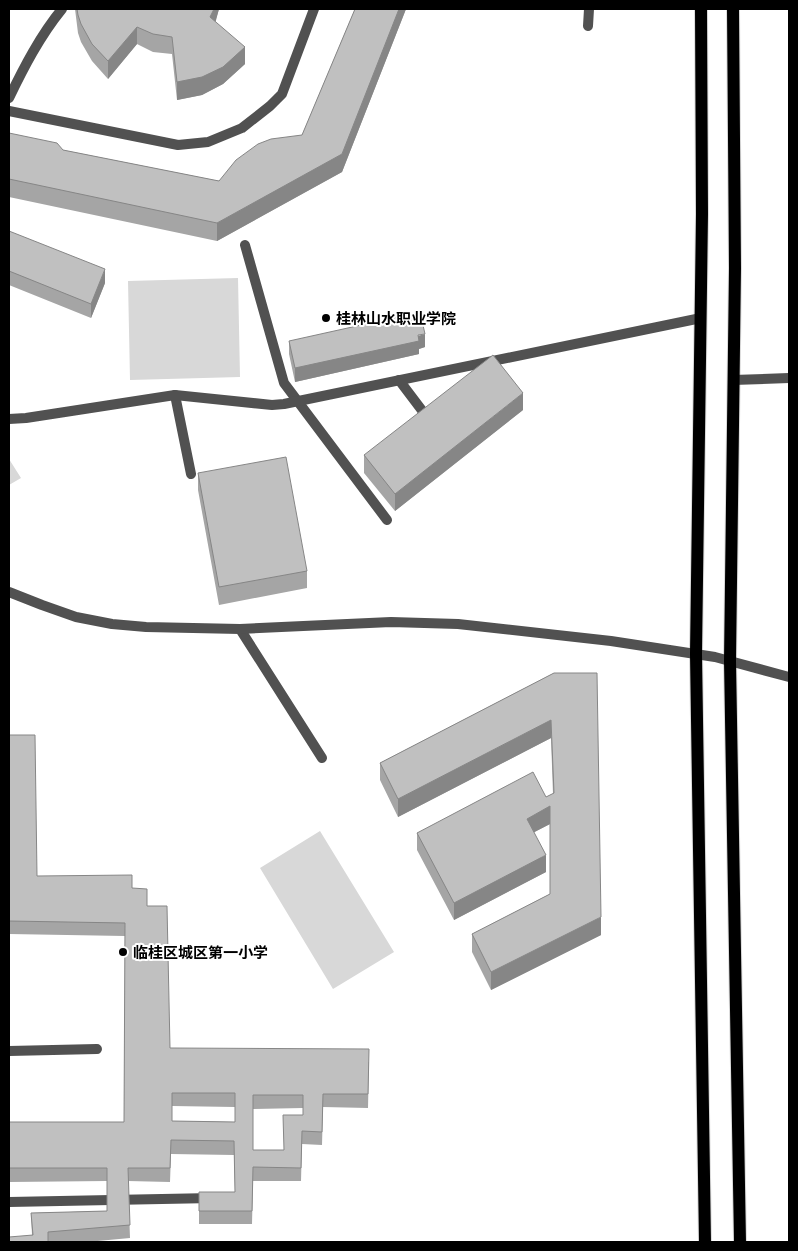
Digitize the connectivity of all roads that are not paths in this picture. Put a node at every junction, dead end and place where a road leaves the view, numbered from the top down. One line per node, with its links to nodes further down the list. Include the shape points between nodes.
1 (62, 9): 7 (street, via 32,53)
2 (314, 9): 8 (street, via 282,94 242,128 208,142 178,145)
3 (589, 9): 6 (street)
4 (701, 9): 10 (main road)
5 (734, 9): 13 (main road)
6 (588, 26)
7 (9, 98)
8 (9, 111)
9 (245, 245): 15 (street, via 284,382)
10 (701, 318): 12 (street); 22 (main road)
11 (789, 378): 13 (street)
12 (399, 380): 15 (street); 16 (street)
13 (734, 380): 23 (main road)
14 (175, 395): 15 (street, via 272,405); 17 (street); 18 (street)
15 (297, 401): 19 (street)
16 (427, 417)
17 (9, 419)
18 (191, 474)
19 (387, 520)
20 (9, 592): 21 (street, via 76,617 112,624)
21 (240, 629): 22 (street, via 391,622 458,624); 25 (street)
22 (696, 654): 23 (street); 30 (main road)
23 (730, 661): 24 (street); 31 (main road)
24 (789, 677)
25 (322, 758)
26 (97, 1049): 27 (street)
27 (9, 1051)
28 (227, 1198): 29 (street)
29 (9, 1202)
30 (705, 1242)
31 (740, 1242)

